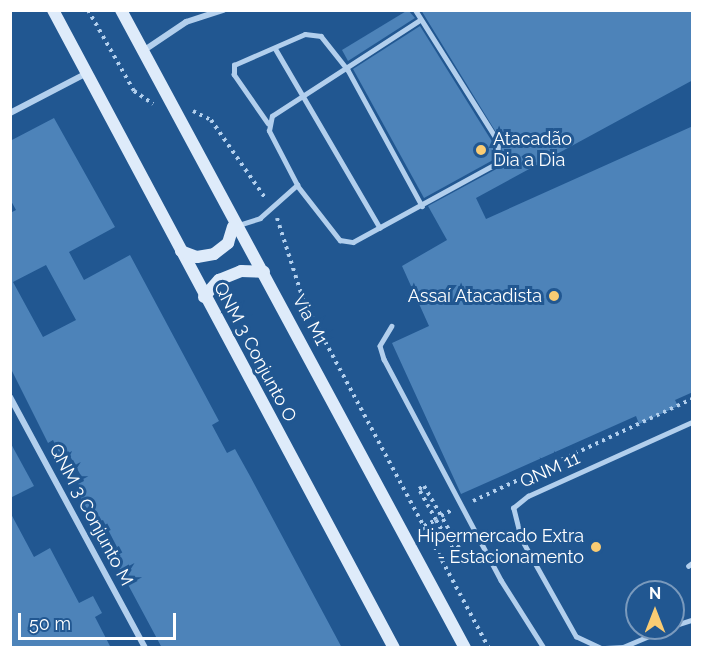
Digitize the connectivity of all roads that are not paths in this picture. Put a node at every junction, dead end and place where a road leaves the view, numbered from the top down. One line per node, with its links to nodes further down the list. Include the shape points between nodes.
1 (53, 10): 9 (main road)
2 (121, 10): 7 (main road, Via M1)
3 (223, 10): 7 (street, via 186,22)
4 (415, 10): 5 (lane)
5 (420, 20): 8 (lane); 14 (lane, via 501,148 497,163)
6 (274, 48): 8 (lane, via 306,34 321,36); 10 (lane); 12 (lane, via 234,65 233,70)
7 (142, 51): 15 (main road, Via M1)
8 (348, 70): 10 (lane); 14 (lane)
9 (87, 73): 11 (street); 17 (main road, QNM 3 Conjunto O)
10 (306, 96): 12 (lane); 16 (lane)
11 (10, 113)
12 (268, 124): 13 (lane)
13 (297, 185): 15 (lane, via 260,218); 16 (lane, via 340,240 352,242)
14 (422, 206): 16 (lane)
15 (233, 227): 17 (main road, via 228,243 214,254 197,256); 18 (main road, Via M1)
16 (380, 228)
17 (181, 251): 19 (main road, QNM 3 Conjunto O)
18 (264, 272): 19 (main road, via 241,271 219,280); 26 (main road, Via M1)
19 (204, 297): 25 (main road, QNM 3 Conjunto O)
20 (392, 326): 27 (lane, via 382,340 382,354 460,506)
21 (10, 397): 24 (street, QNM 3 Conjunto M)
22 (693, 422): 28 (lane, QNM 11, via 528,496 513,508 521,539 576,637)
23 (640, 640): 29 (lane, via 623,647)
24 (145, 648)
25 (394, 648)
26 (465, 648)
27 (544, 648)
28 (600, 648)
29 (605, 648)

